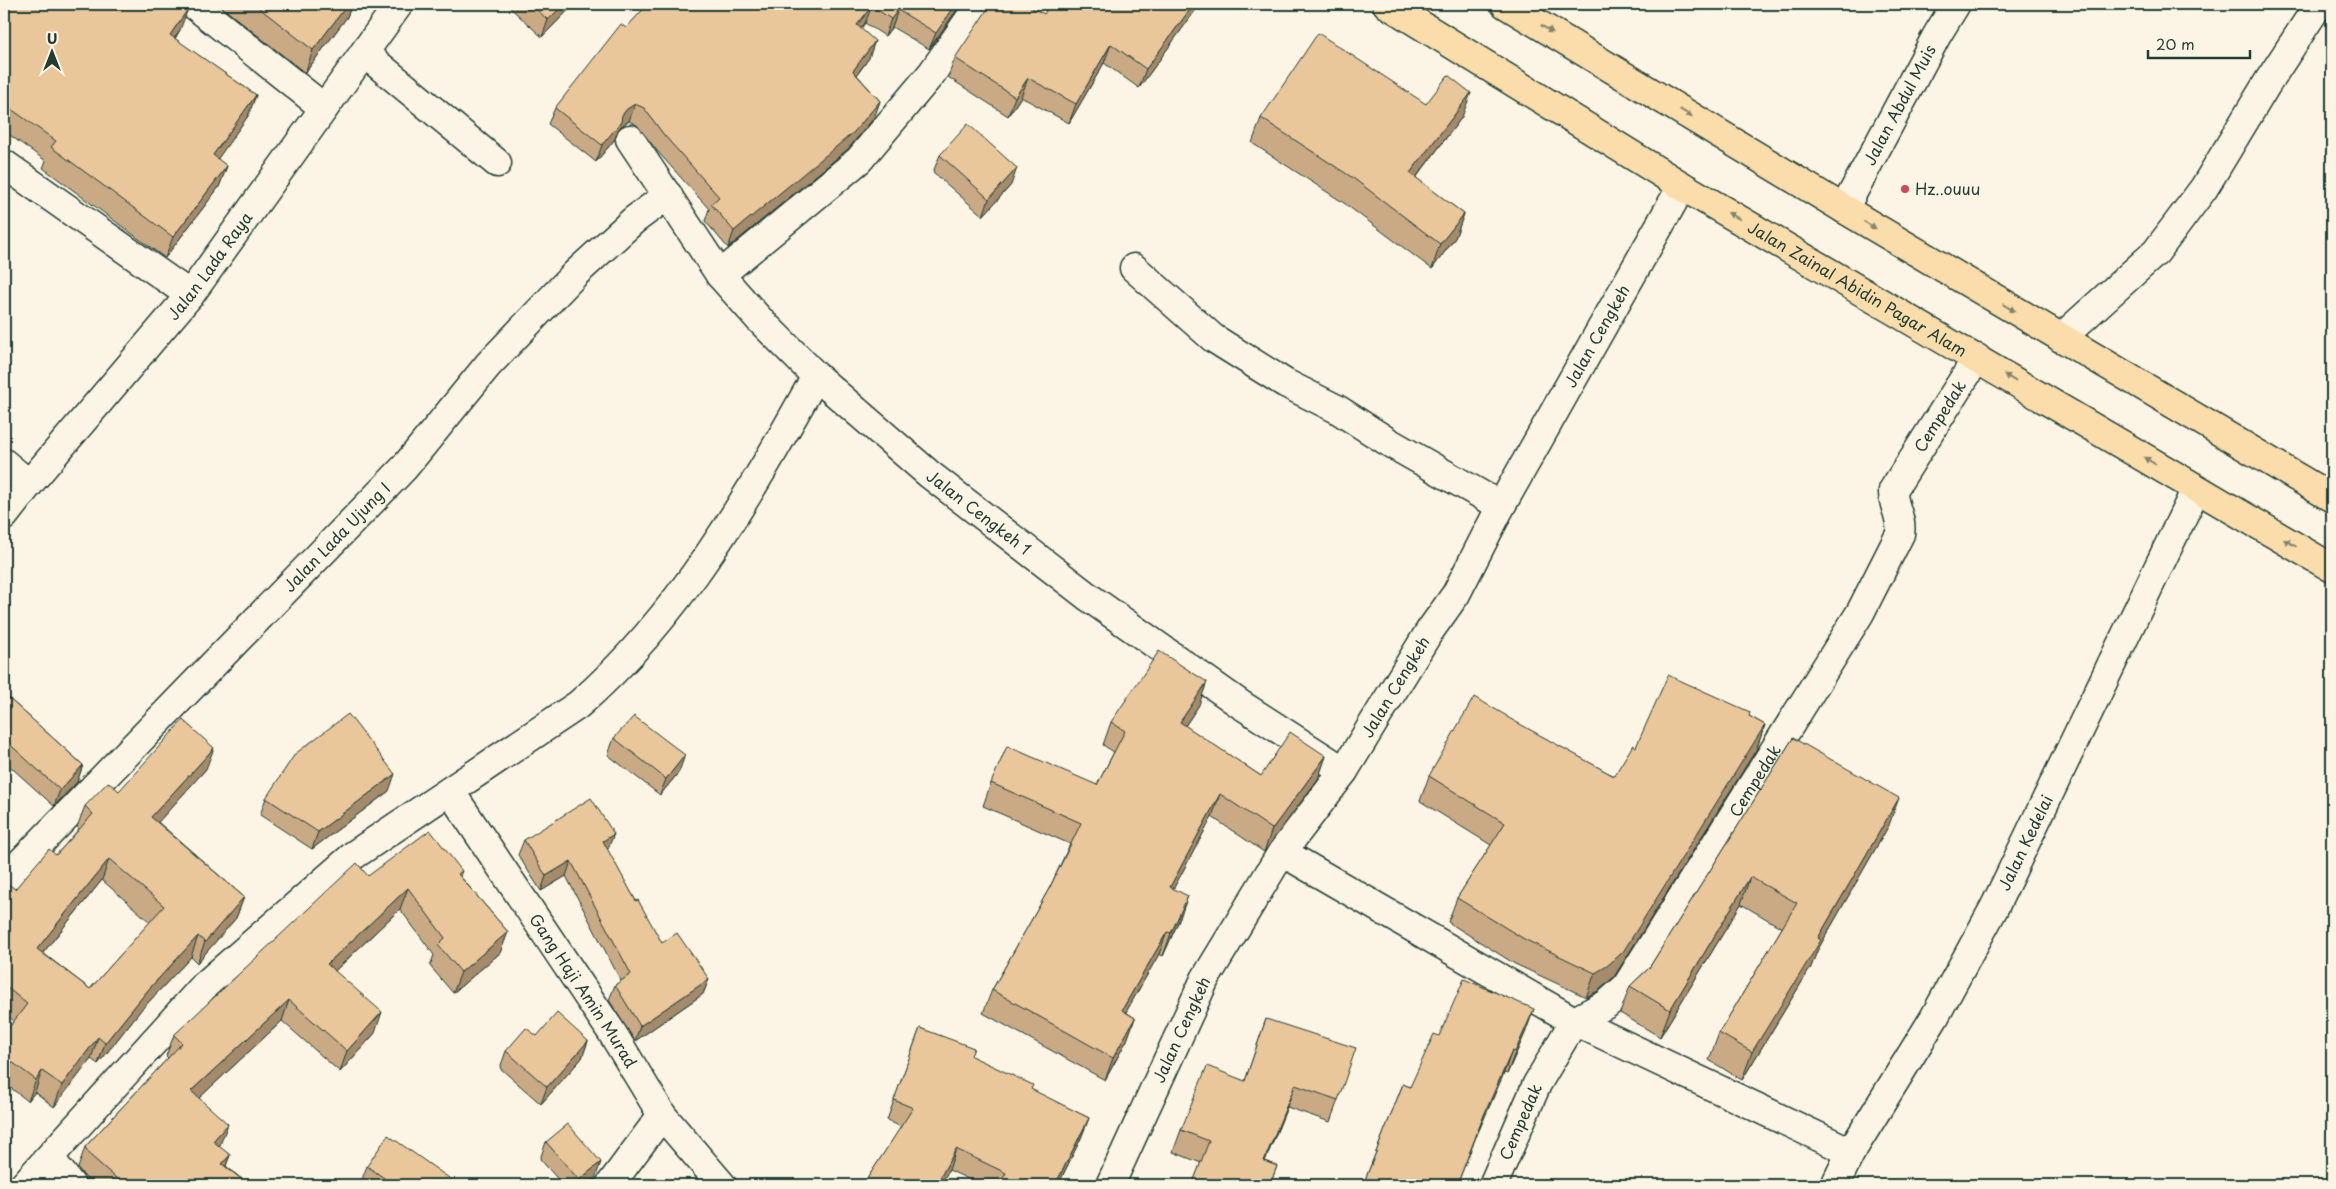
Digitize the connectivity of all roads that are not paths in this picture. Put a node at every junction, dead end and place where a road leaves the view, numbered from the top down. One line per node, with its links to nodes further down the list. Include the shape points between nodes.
1 (193, 4): 11 (street)
2 (400, 4): 10 (street, Jalan Lada Raya)
3 (980, 4): 19 (street, via 932,72 859,160)
4 (1016, 4): 5 (street, via 1028,10)
5 (1040, 4)
6 (1387, 4): 15 (highway, Jalan Zainal Abidin Pagar Alam)
7 (1505, 4): 17 (highway, one-way to 17)
8 (1956, 4): 17 (street, Jalan Abdul Muis)
9 (2319, 4): 21 (street, via 2204,188 2156,252)
10 (364, 53): 11 (street, Jalan Lada Raya); 13 (street)
11 (324, 108): 20 (street, Jalan Lada Raya)
12 (630, 139): 16 (street, Jalan Cengkeh 1)
13 (497, 163)
14 (4, 164): 20 (street)
15 (1682, 186): 22 (highway, Jalan Zainal Abidin Pagar Alam, one-way to 15); 28 (street, Jalan Cengkeh)
16 (668, 194): 19 (street, Jalan Cengkeh 1); 34 (street, Jalan Lada Ujung I, via 575,274 488,365 404,468)
17 (1844, 209): 21 (highway, one-way to 21)
18 (1134, 268): 28 (street, via 1213,338 1285,383 1337,409)
19 (720, 276): 23 (street, Jalan Cengkeh 1)
20 (190, 295): 25 (street, Jalan Lada Raya)
21 (2061, 338): 27 (highway)
22 (1977, 358): 26 (highway, Jalan Zainal Abidin Pagar Alam, one-way to 22); 35 (street, Cempedak, via 1893,490 1892,500 1902,524 1900,534 1860,614 1626,987 1607,1004)
23 (816, 376): 31 (street, Jalan Cengkeh 1, via 930,474 1087,596 1240,704); 32 (street, via 764,468 688,584 603,684 578,705)
24 (4, 463): 25 (street)
25 (28, 484): 29 (street, Jalan Lada Raya)
26 (2196, 489): 30 (highway, Jalan Zainal Abidin Pagar Alam, one-way to 26); 37 (street, Jalan Kedelai, via 1994,908 1934,1018)
27 (2332, 498)
28 (1501, 506): 31 (street, Jalan Cengkeh, via 1456,594)
29 (4, 516)
30 (2332, 568)
31 (1344, 771): 33 (street, Jalan Cengkeh)
32 (450, 791): 36 (street, Gang Haji Amin Murad, via 611,1031); 38 (street, via 354,855 205,985)
33 (1282, 852): 35 (street); 43 (street, Jalan Cengkeh, via 1205,979)
34 (4, 880)
35 (1574, 1021): 37 (street); 44 (street, Cempedak, via 1537,1084)
36 (662, 1114): 41 (street); 42 (street, Gang Haji Amin Murad)
37 (1851, 1152): 45 (street, Jalan Kedelai)
38 (50, 1158): 39 (street); 40 (street)
39 (24, 1185)
40 (71, 1185)
41 (610, 1185)
42 (722, 1185)
43 (1110, 1185)
44 (1493, 1185)
45 (1835, 1185)

